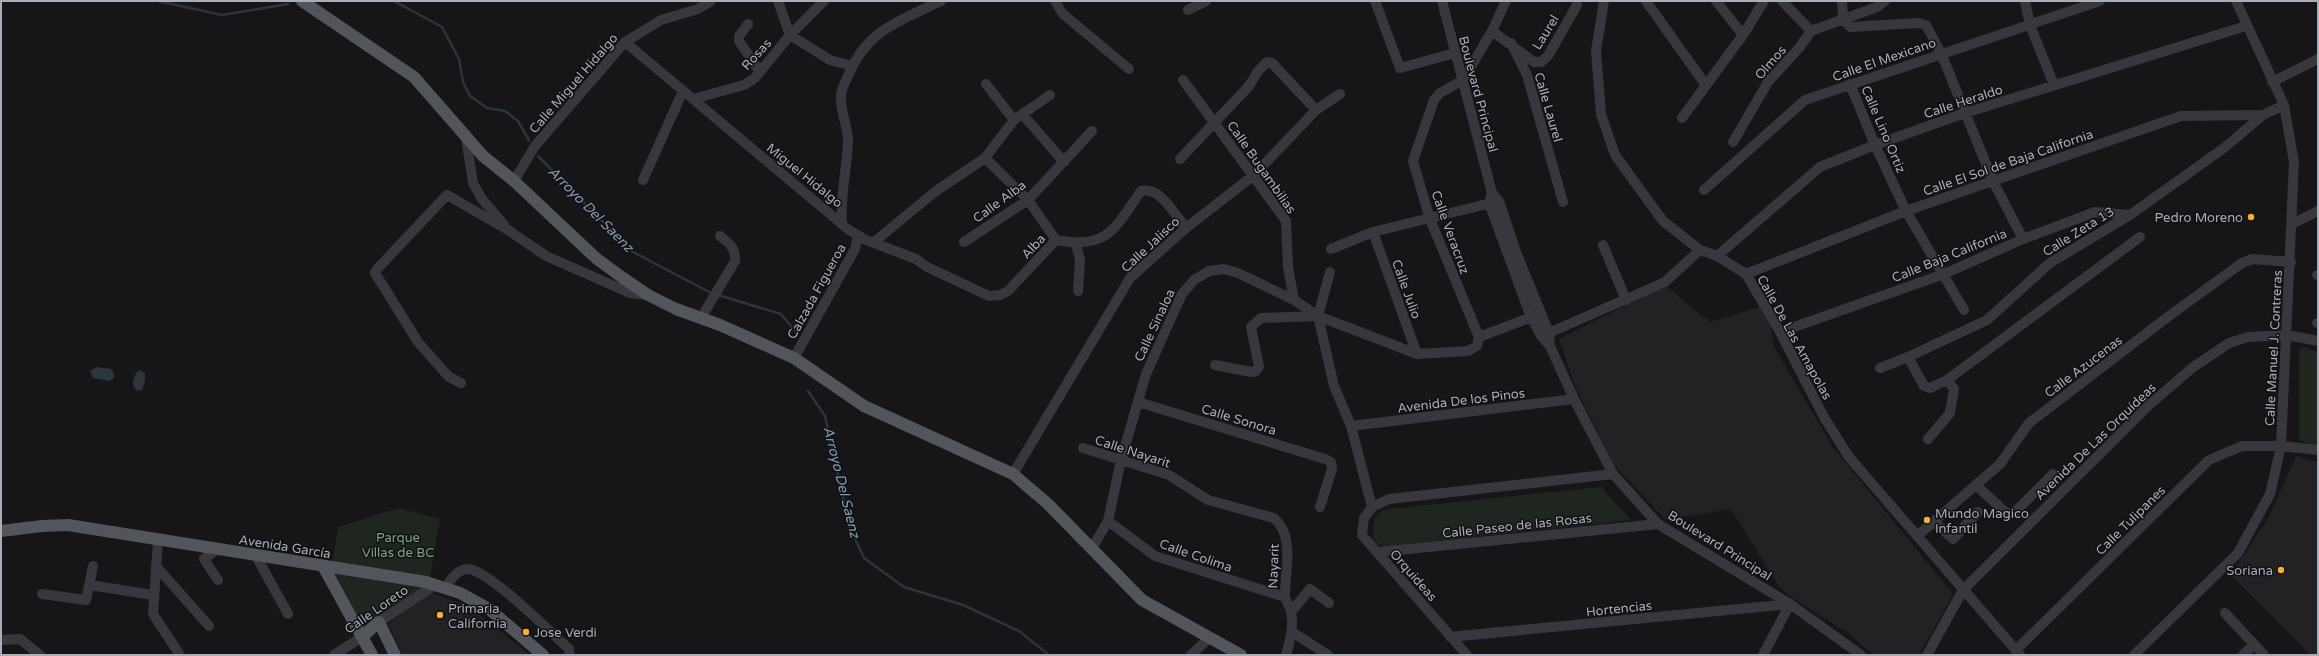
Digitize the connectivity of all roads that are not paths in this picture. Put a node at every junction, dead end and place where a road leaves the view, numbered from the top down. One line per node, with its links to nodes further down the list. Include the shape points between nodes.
1 (302, 1): 58 (main road, via 414,77)
2 (711, 1): 31 (street, Calle Miguel Hidalgo, via 698,9 661,20)
3 (778, 1): 29 (street)
4 (824, 1): 29 (street, Rosas)
5 (941, 1): 36 (street, Calzada Figueroa, via 884,28 870,40)
6 (1055, 1): 37 (street, via 1063,14)
7 (1206, 1): 22 (street)
8 (1375, 1): 33 (street, via 1400,68)
9 (1442, 1): 33 (street, Boulevard Principal)
10 (1506, 1): 28 (street)
11 (1604, 1): 91 (street, Calle De Las Amapolas, via 1596,51 1601,114 1615,155 1663,221)
12 (1646, 1): 43 (street)
13 (1716, 1): 30 (street)
14 (1764, 1): 30 (street)
15 (1782, 1): 27 (street)
16 (1842, 1): 23 (street)
17 (1885, 1): 23 (street, via 1878,7)
18 (2025, 1): 25 (street)
19 (2100, 1): 25 (street, Calle El Mexicano)
20 (2236, 1): 26 (street, Calle Manuel J. Contreras)
21 (1577, 5): 32 (street, Laurel, via 1548,56 1541,62 1534,62)
22 (1188, 10)
23 (1843, 18): 27 (street); 34 (street, via 1846,24 1853,28 1918,23 1926,25)
24 (748, 24): 38 (street, via 739,36 739,41)
25 (2030, 25): 34 (street, Calle El Mexicano); 45 (street)
26 (2246, 26): 41 (street, Calle Manuel J. Contreras); 45 (street, Calle Heraldo)
27 (1811, 30): 59 (street, Olmos, via 1799,48 1768,82)
28 (1492, 31): 32 (street); 40 (street)
29 (790, 35): 36 (street, via 830,60); 38 (street, Rosas)
30 (1743, 36): 43 (street)
31 (625, 42): 46 (street, Miguel Hidalgo); 66 (street, Calle Miguel Hidalgo, via 535,146)
32 (1511, 43): 71 (street, Calle Laurel, via 1527,75)
33 (1455, 53): 40 (street, Boulevard Principal)
34 (1941, 53): 44 (street, Calle El Mexicano); 52 (street)
35 (2318, 59): 41 (street)
36 (852, 66): 76 (street, Calzada Figueroa, via 841,95 848,139 841,198)
37 (1128, 69)
38 (760, 72): 49 (street, Rosas, via 744,85)
39 (1183, 80): 56 (street, Calle Bugambilias)
40 (1463, 80): 70 (street, Boulevard Principal); 75 (street, Calle Veracruz, via 1440,93 1434,100 1413,160)
41 (2272, 82): 50 (street, Calle Manuel J. Contreras)
42 (986, 84): 54 (street)
43 (1705, 84): 55 (street)
44 (1850, 84): 60 (street, Calle Lino Ortiz); 68 (street, Calle El Mexicano, via 1805,100)
45 (2054, 85): 52 (street, Calle Heraldo)
46 (683, 91): 49 (street, Miguel Hidalgo); 65 (street)
47 (1340, 94): 51 (street, Calle Jalisco)
48 (1050, 95): 54 (street)
49 (693, 100): 76 (street, Miguel Hidalgo)
50 (2284, 105): 53 (street, Calle El Sol de Baja California); 77 (street, Calle Manuel J. Contreras, via 2294,162)
51 (1316, 110): 56 (street, via 1272,63 1267,62 1249,86); 64 (street, Calle Jalisco)
52 (1965, 113): 60 (street, Calle Heraldo); 67 (street)
53 (2263, 115): 67 (street, Calle El Sol de Baja California, via 2181,116); 74 (street, Calle Zeta 13, via 2224,148)
54 (1018, 117): 61 (street); 63 (street)
55 (1682, 118)
56 (1214, 121): 62 (street); 64 (street, Calle Bugambilias)
57 (1092, 131): 63 (street, Calle Alba)
58 (466, 138): 66 (main road, via 483,156); 79 (street, via 473,183 482,199)
59 (1733, 142)
60 (1875, 145): 72 (street, Calle Lino Ortiz); 92 (street, Calle Heraldo, via 1820,167)
61 (986, 158): 69 (street, Alba); 86 (street, via 936,191)
62 (1180, 159)
63 (1064, 162): 69 (street, Calle Alba)
64 (1254, 175): 78 (street, Calle Jalisco); 100 (street, Calle Bugambilias, via 1286,221 1288,267)
65 (643, 180)
66 (514, 181): 98 (main road, via 597,259)
67 (1993, 181): 72 (street, Calle El Sol de Baja California); 84 (street)
68 (1704, 190)
69 (1028, 200): 85 (street, Alba); 87 (street, Calle Alba)
70 (1494, 202): 75 (street); 103 (street, Boulevard Principal, via 1516,252)
71 (1563, 202)
72 (1906, 211): 95 (street, Calle El Sol de Baja California); 96 (street, Calle Lino Ortiz)
73 (2318, 211): 77 (street)
74 (2130, 215): 84 (street, Calle Baja California, via 2095,212); 112 (street, Calle Zeta 13, via 2050,263 1987,320)
75 (1430, 219): 80 (street); 109 (street, Calle Veracruz)
76 (842, 223): 82 (street, Miguel Hidalgo)
77 (2292, 224): 93 (street, Calle Manuel J. Contreras)
78 (1186, 228): 88 (street, via 1158,193 1141,191 1111,233); 126 (street, Calle Jalisco, via 1130,278)
79 (508, 230): 98 (street, via 546,256 630,293); 117 (street, via 447,195 375,273 418,342 449,377)
80 (1373, 232): 90 (street); 111 (street, Calle Julio)
81 (720, 236): 105 (street, via 732,246 735,261)
82 (858, 236): 86 (street, Miguel Hidalgo); 113 (street, Calzada Figueroa, via 855,249)
83 (2140, 237): 116 (street)
84 (2023, 239): 96 (street, Calle Baja California)
85 (1056, 240): 88 (street); 99 (street, Alba, via 1008,292)
86 (874, 242): 99 (street, Miguel Hidalgo, via 911,256 927,267)
87 (964, 242)
88 (1076, 244): 97 (street, via 1080,260)
89 (1603, 245): 101 (street)
90 (1331, 249)
91 (1700, 250): 92 (street, Calle De Las Amapolas); 101 (street, via 1665,282)
92 (1718, 256): 95 (street, Calle De Las Amapolas)
93 (2290, 262): 108 (street, Calle Manuel J. Contreras); 129 (street, Calle Azucenas, via 2252,258 2242,263 2029,423 2000,464)
94 (1330, 272): 104 (street)
95 (1746, 274): 106 (street, Calle De Las Amapolas)
96 (1944, 274): 102 (street, Calle Lino Ortiz); 106 (street, Calle Baja California)
97 (1078, 291)
98 (648, 295): 105 (main road)
99 (989, 296)
100 (1294, 300): 104 (street, Calle Sinaloa); 119 (street, Calle Sinaloa, via 1238,273 1224,269 1209,271 1194,280 1182,294 1146,374)
101 (1626, 300): 107 (street)
102 (1964, 310)
103 (1536, 315): 107 (street, Boulevard Principal); 109 (street)
104 (1318, 316): 111 (street, Calle Sinaloa); 114 (street, via 1261,318 1255,322 1251,327 1259,367 1256,371); 120 (street, via 1334,386)
105 (701, 318): 113 (main road)
106 (1780, 332): 138 (street, Calle De Las Amapolas, via 1825,419 1849,457)
107 (1545, 334): 118 (street, Boulevard Principal)
108 (2287, 335): 110 (street, Avenida De Las Orquídeas); 122 (street, Calle Manuel J. Contreras); 150 (street, Avenida De Las Orquídeas, via 2248,337 2229,344 2192,368 2148,406)
109 (1479, 337): 111 (street, via 1478,346 1468,351)
110 (2318, 340)
111 (1417, 354)
112 (1908, 357): 115 (street, Calle Zeta 13); 116 (street, via 1924,386 1930,388)
113 (794, 358): 126 (main road, via 864,406)
114 (1215, 365)
115 (1880, 368)
116 (1947, 380): 121 (street, via 1954,390 1950,413)
117 (461, 383)
118 (1574, 399): 120 (street, Avenida De los Pinos); 127 (street, Boulevard Principal)
119 (1138, 402): 125 (street, Calle Sinaloa); 130 (street, Calle Sonora, via 1325,458 1331,462 1332,469)
120 (1351, 426): 131 (street)
121 (1928, 439)
122 (2281, 446): 124 (street, Calle Tulipanes); 168 (street, Calle Tulipanes, via 2242,446 2209,460); 183 (street, Calle Manuel J. Contreras, via 2270,494 2238,553)
123 (1083, 448): 125 (street, Calle Nayarit)
124 (2318, 450)
125 (1121, 460): 133 (street, Calle Sinaloa); 136 (street, Calle Nayarit, via 1169,475 1208,500 1274,518)
126 (1013, 474): 140 (main road, via 1048,504)
127 (1613, 474): 131 (street, via 1389,499); 135 (street, Boulevard Principal)
128 (2053, 474): 129 (street, via 2013,514 2005,512)
129 (1976, 485): 134 (street, Calle Azucenas)
130 (1320, 507)
131 (1372, 507): 142 (street, Orquideas, via 1364,518 1362,535)
132 (1978, 512): 134 (street, via 1952,539)
133 (1108, 522): 140 (street, Calle Sinaloa); 153 (street, Calle Colima, via 1155,556)
134 (1934, 522): 138 (street, Calle Azucenas)
135 (1658, 524): 142 (street, Calle Paseo de las Rosas); 155 (street, Boulevard Principal)
136 (1282, 525): 153 (street, Nayarit, via 1287,539)
137 (1, 530): 139 (main road, Avenida García, via 68,525)
138 (1917, 536): 150 (street, Calle De Las Amapolas)
139 (158, 540): 141 (main road, Avenida García); 145 (street)
140 (1092, 548): 164 (main road, via 1142,600)
141 (217, 549): 143 (main road, Avenida García); 147 (street, via 204,559)
142 (1378, 552): 163 (street, Orquideas)
143 (256, 556): 146 (main road, Avenida García); 158 (street)
144 (93, 566): 148 (street)
145 (156, 566): 152 (street); 160 (street)
146 (322, 566): 149 (main road, Avenida García); 162 (main road)
147 (218, 580)
148 (90, 585): 151 (street, via 87,598 83,601); 152 (street)
149 (440, 586): 159 (street, Calle Loreto); 174 (main road, Avenida García, via 490,609); 175 (street, Calle Loreto, via 458,572 467,569 477,573 508,594 569,649)
150 (1963, 590): 168 (street, Calle De Las Amapolas); 182 (street, Avenida De Las Orquídeas)
151 (42, 594)
152 (153, 595): 170 (street, via 155,618)
153 (1285, 597): 156 (street, Nayarit)
154 (1329, 603): 156 (street, via 1310,589)
155 (1790, 604): 163 (street, Hortencias); 167 (street, Boulevard Principal); 181 (street)
156 (1291, 612): 161 (street, Nayarit)
157 (2225, 613): 166 (street)
158 (288, 614)
159 (379, 622): 162 (main road, Calle Loreto); 173 (main road)
160 (209, 626)
161 (1292, 632): 178 (street, Nayarit); 179 (street)
162 (362, 636): 171 (street, Calle Loreto); 172 (main road)
163 (1450, 637): 180 (street, Orquideas)
164 (1209, 638): 176 (street); 177 (main road)
165 (1, 640): 169 (street, via 20,639)
166 (2253, 645): 184 (street); 185 (street)
167 (1856, 653)
168 (2018, 653)
169 (40, 655)
170 (180, 655)
171 (334, 655)
172 (372, 655)
173 (396, 655)
174 (542, 655)
175 (569, 655)
176 (1191, 655)
177 (1241, 655)
178 (1286, 655)
179 (1328, 655)
180 (1466, 655)
181 (1763, 655)
182 (1927, 655)
183 (2134, 655)
184 (2243, 655)
185 (2264, 655)

